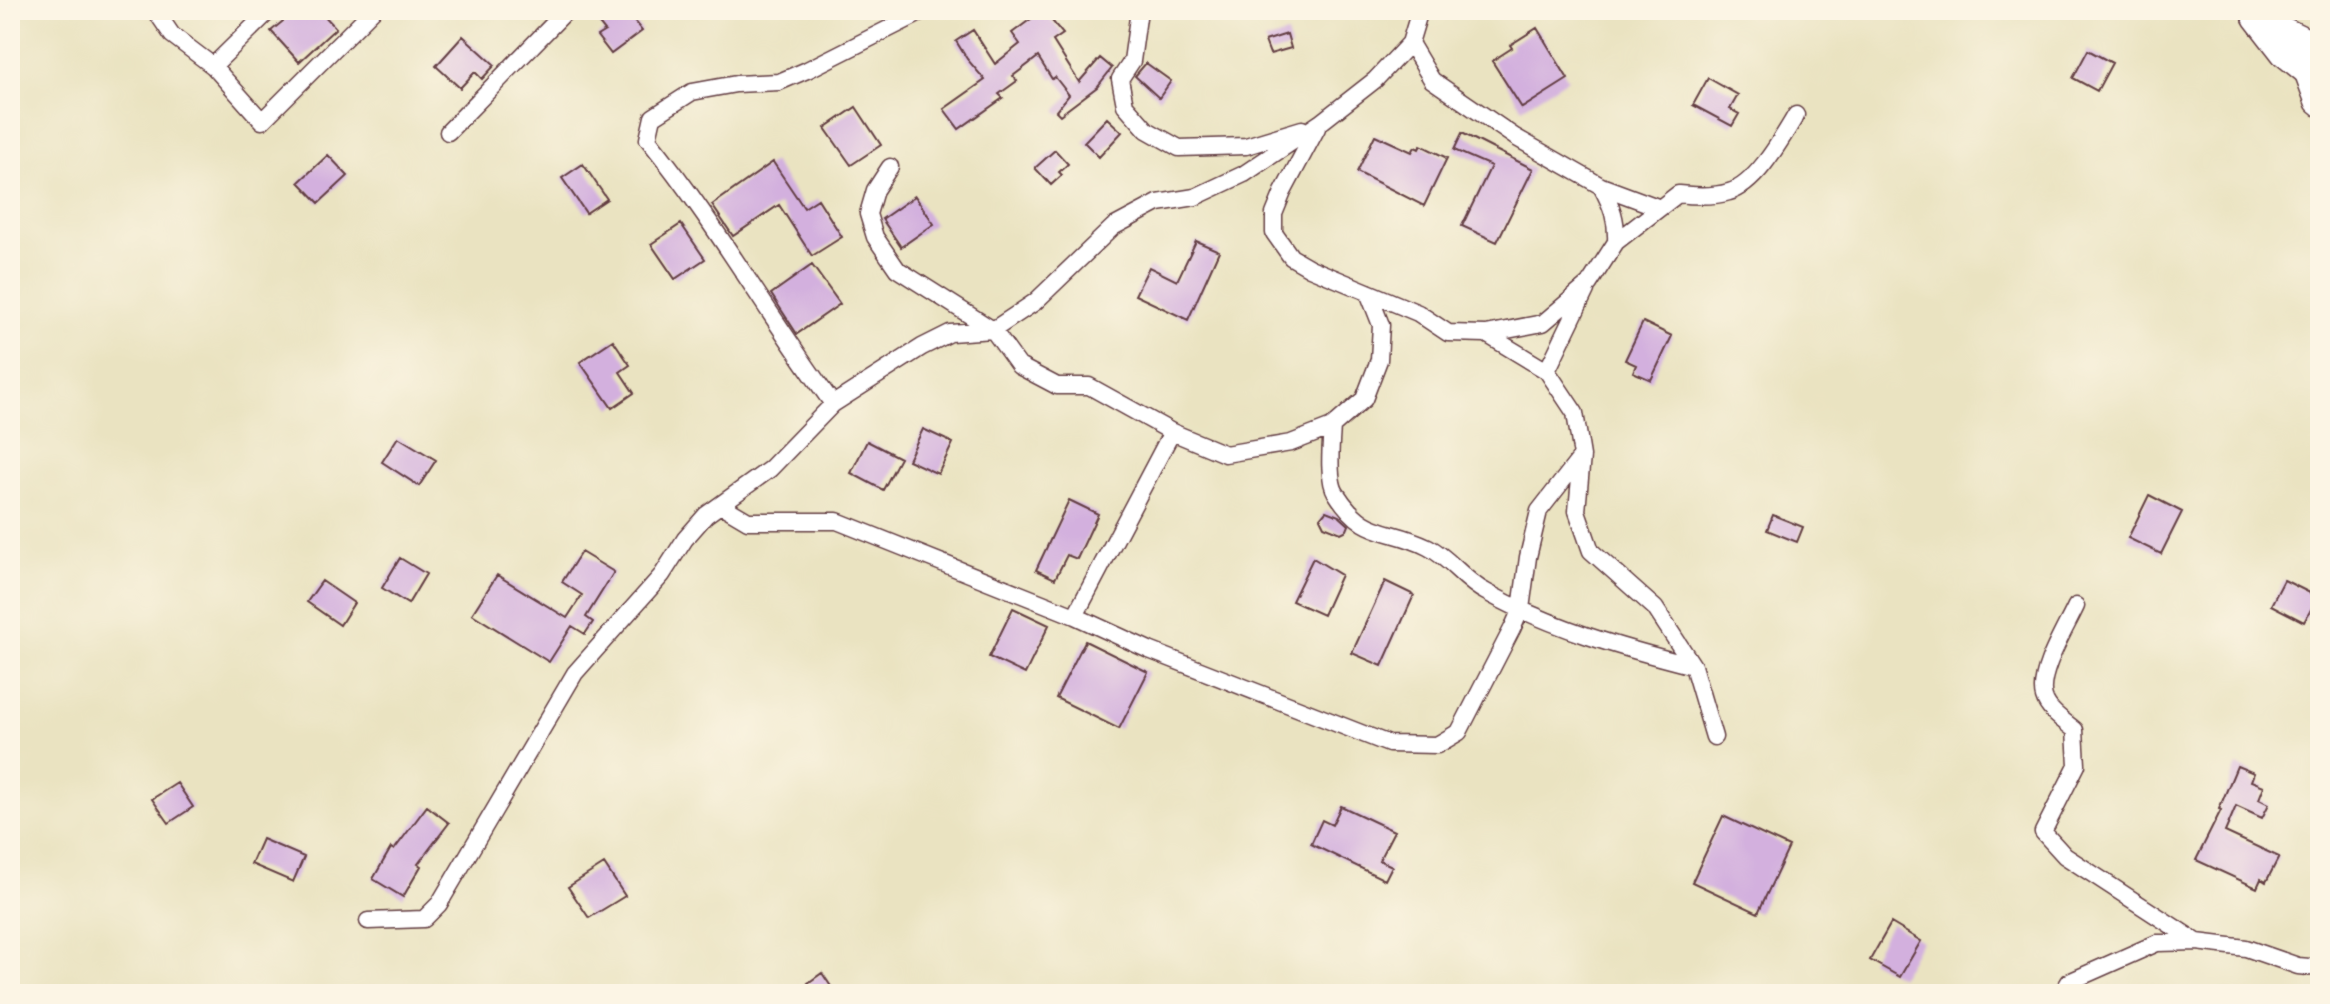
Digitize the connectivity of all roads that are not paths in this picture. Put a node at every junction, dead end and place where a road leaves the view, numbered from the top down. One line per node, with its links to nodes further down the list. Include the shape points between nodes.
1 (155, 10): 11 (street, via 172,35)
2 (270, 10): 11 (street)
3 (373, 10): 11 (street, via 262,121)
4 (567, 10): 16 (street)
5 (926, 10): 26 (street, via 779,82 692,92 653,117 648,139)
6 (1139, 10): 15 (street, via 1132,61 1120,79 1125,105 1147,130 1179,148 1246,146)
7 (1420, 10): 9 (street)
8 (2248, 14): 10 (main road); 12 (main road)
9 (1410, 43): 15 (street, via 1375,80); 18 (street, via 1432,80 1515,137)
10 (2320, 48)
11 (213, 66)
12 (2310, 76): 13 (street, via 2314,104)
13 (2320, 109)
14 (1796, 115): 19 (street, via 1766,164 1733,192 1678,194)
15 (1320, 123): 22 (street, via 1283,192 1274,214 1274,233 1291,257); 23 (street, via 1244,174 1195,197 1158,203 1113,227 1035,302)
16 (448, 132)
17 (890, 167): 23 (street, via 868,214 875,237 897,269)
18 (1601, 186): 19 (street); 20 (street, via 1614,213)
19 (1660, 208): 20 (street)
20 (1616, 242): 21 (street)
21 (1589, 284): 24 (street, via 1543,323); 25 (street)
22 (1368, 292): 24 (street, via 1418,313 1448,333); 27 (street, via 1381,325 1379,360 1364,399)
23 (993, 330): 26 (street, via 950,333); 28 (street, via 1019,366 1057,386 1089,386)
24 (1486, 334): 25 (street)
25 (1547, 371): 29 (street, via 1575,413)
26 (833, 404): 30 (street, via 770,469)
27 (1332, 427): 28 (street, via 1291,443 1225,454); 32 (street, via 1334,489 1357,521 1428,547 1482,591)
28 (1172, 432): 33 (street)
29 (1582, 456): 32 (street, via 1539,511); 34 (street, via 1577,511 1591,551 1655,608)
30 (721, 505): 33 (street, via 748,521 837,521); 36 (street, via 685,539 662,575 575,673 439,904 424,919)
31 (2076, 606): 37 (street, via 2043,678 2044,698 2075,730 2077,765 2043,832 2065,856)
32 (1521, 609): 33 (street, via 1459,732 1437,745 1389,744); 34 (street, via 1609,645)
33 (1075, 616)
34 (1693, 666): 35 (street)
35 (1714, 737)
36 (368, 921)
37 (2197, 942): 38 (street, via 2246,948); 39 (street, via 2157,943 2069,982)
38 (2320, 968)
39 (2062, 994)

